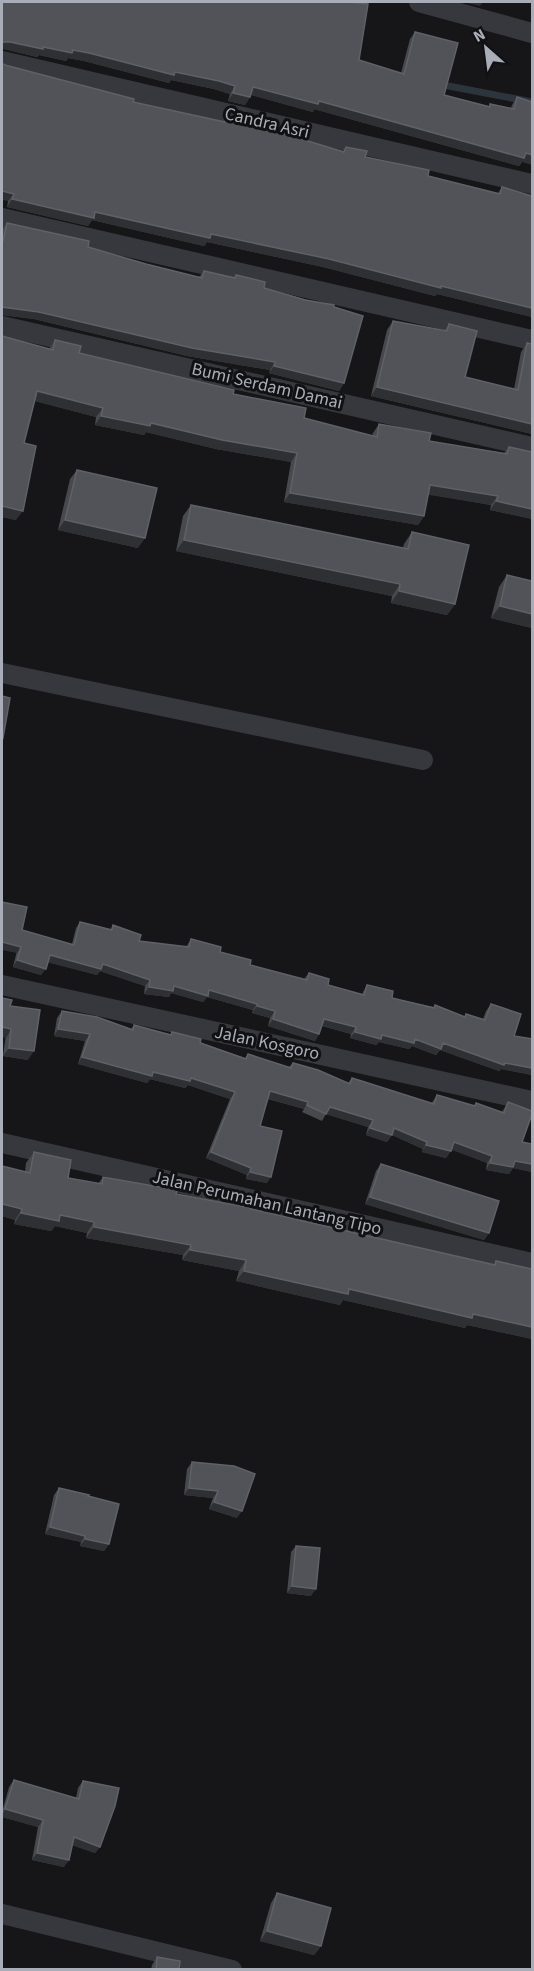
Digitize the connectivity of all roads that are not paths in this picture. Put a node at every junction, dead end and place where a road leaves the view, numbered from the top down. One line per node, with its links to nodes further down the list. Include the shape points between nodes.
1 (419, 2): 2 (street)
2 (532, 33)
3 (2, 61): 4 (street, Candra Asri)
4 (532, 184)
5 (2, 218): 7 (street)
6 (2, 326): 8 (street, Bumi Serdam Damai)
7 (532, 340)
8 (532, 447)
9 (2, 673): 10 (street)
10 (423, 760)
11 (2, 985): 12 (street, Jalan Kosgoro)
12 (532, 1101)
13 (2, 1143): 14 (street, Jalan Perumahan Lantang Tipo)
14 (532, 1263)
15 (2, 1914): 16 (street)
16 (232, 1970)

